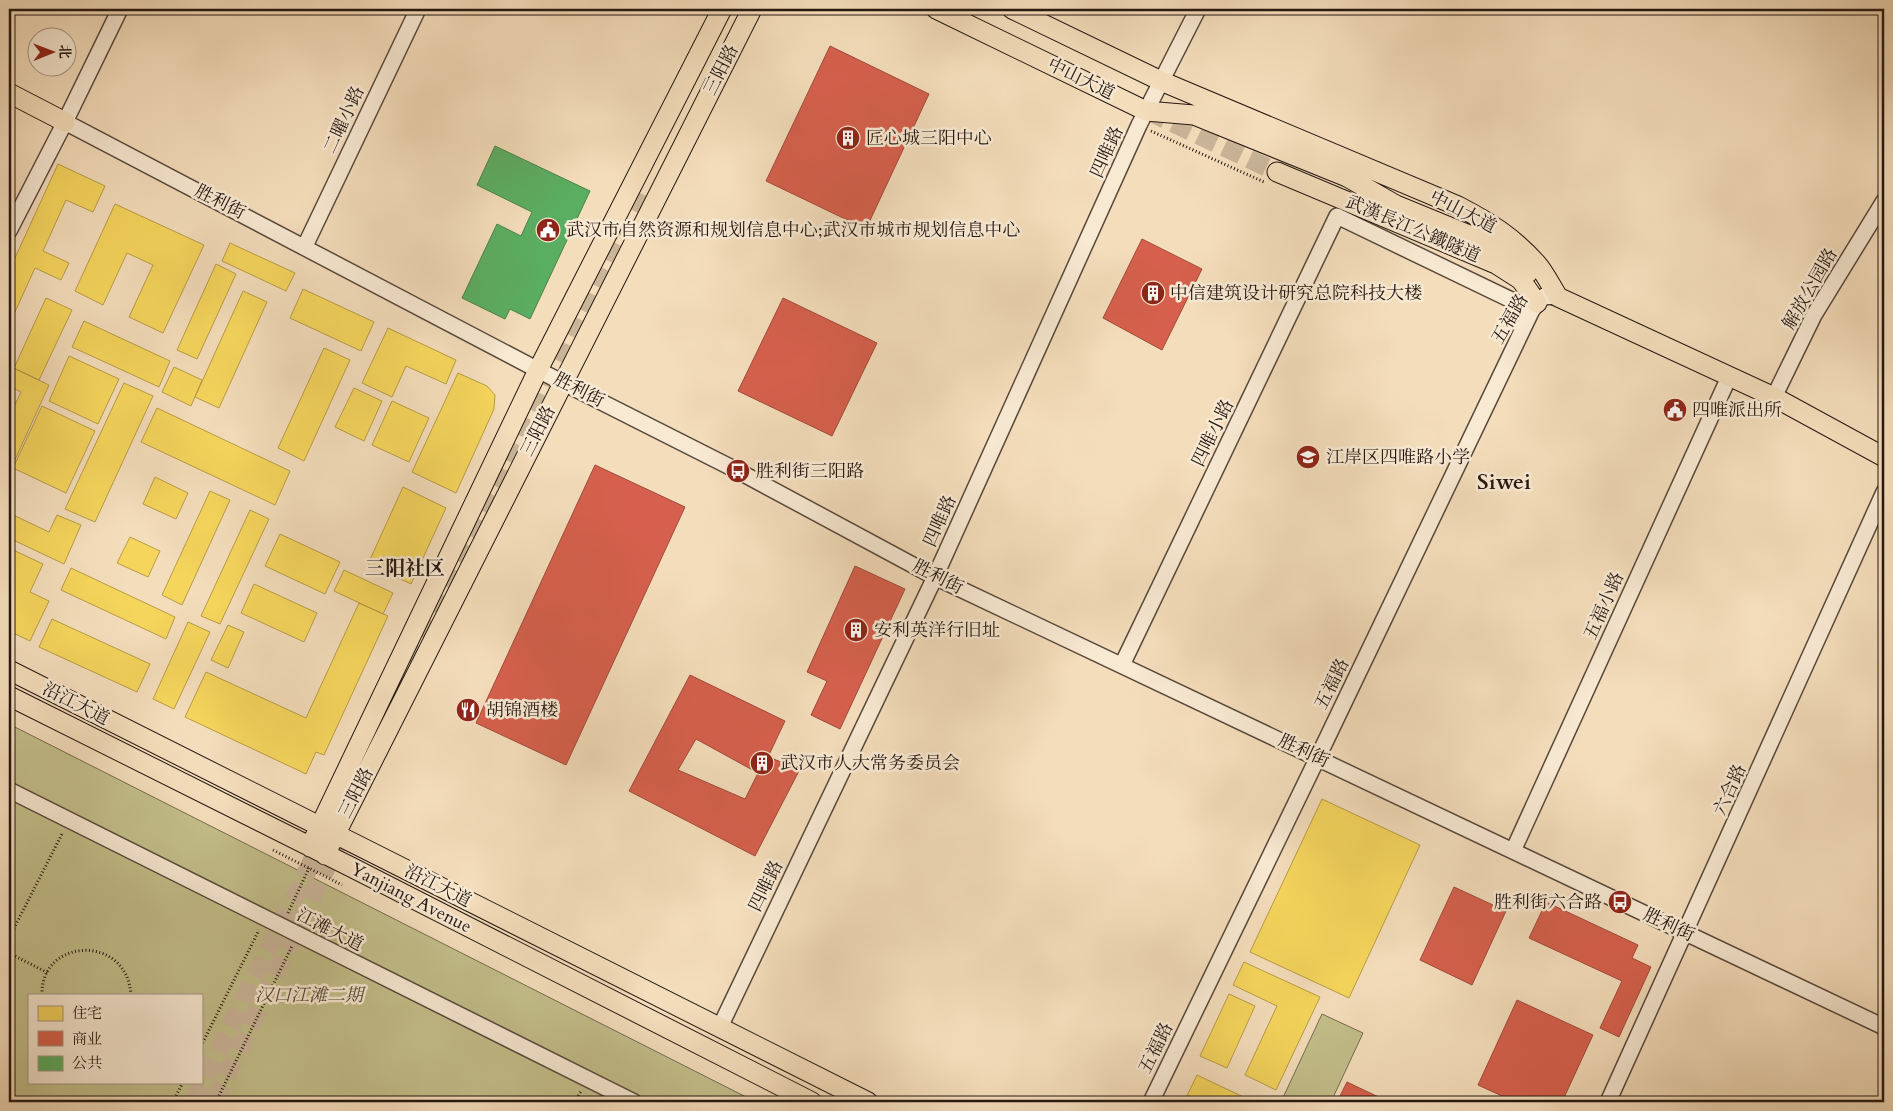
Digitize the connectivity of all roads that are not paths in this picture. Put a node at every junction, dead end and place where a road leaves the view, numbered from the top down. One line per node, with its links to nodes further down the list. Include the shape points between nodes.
1 (120, 9): 11 (street)
2 (418, 9): 15 (street, 二曜小路)
3 (722, 9): 17 (main road, 三阳路)
4 (752, 9): 19 (main road, 三阳路)
5 (936, 9): 10 (main road, 中山大道)
6 (1012, 9): 8 (main road, 中山大道)
7 (1198, 9): 8 (street, 四唯路)
8 (1161, 81): 10 (street, 四唯路); 16 (main road, 中山大道, via 1488,221 1538,265)
9 (9, 93): 11 (main road, 胜利街)
10 (1143, 118): 16 (main road, 中山大道, via 1194,115 1347,178 1396,205 1491,244 1528,273); 23 (street, 四唯路)
11 (65, 122): 14 (street); 15 (street, 胜利街)
12 (1271, 178): 16 (main road, 武漢長江公鐵隧道, via 1496,264 1521,280)
13 (1884, 201): 20 (street, 解放公园路, via 1814,315)
14 (9, 231)
15 (305, 246): 17 (street, 胜利街)
16 (1543, 302): 18 (main road); 24 (street, 四唯小路, via 1337,216); 27 (street, 五福路)
17 (538, 370): 19 (street, 胜利街); 29 (main road, 三阳路)
18 (1729, 377): 20 (main road); 31 (street, 五福小路)
19 (563, 381): 23 (street, 胜利街); 29 (main road, 三阳路)
20 (1774, 398): 21 (main road)
21 (1884, 457)
22 (1884, 492): 32 (street, 六合路)
23 (935, 577): 24 (street, 胜利街); 33 (street, 四唯路)
24 (1122, 665): 27 (street, 胜利街)
25 (9, 670): 29 (main road, 沿江大道)
26 (9, 696): 30 (main road, Yanjiang Avenue)
27 (1318, 758): 31 (street, 胜利街); 38 (street, 五福路)
28 (9, 790): 35 (street, 江滩大道)
29 (328, 830): 30 (main road, 三阳路); 33 (main road, 沿江大道)
30 (317, 851): 36 (main road, Yanjiang Avenue)
31 (1513, 851): 32 (street, 胜利街)
32 (1686, 933): 34 (street, 胜利街); 39 (street, 六合路)
33 (720, 1027): 37 (main road, 沿江大道)
34 (1884, 1027)
35 (634, 1102)
36 (812, 1102)
37 (868, 1102)
38 (1151, 1102)
39 (1608, 1102)

